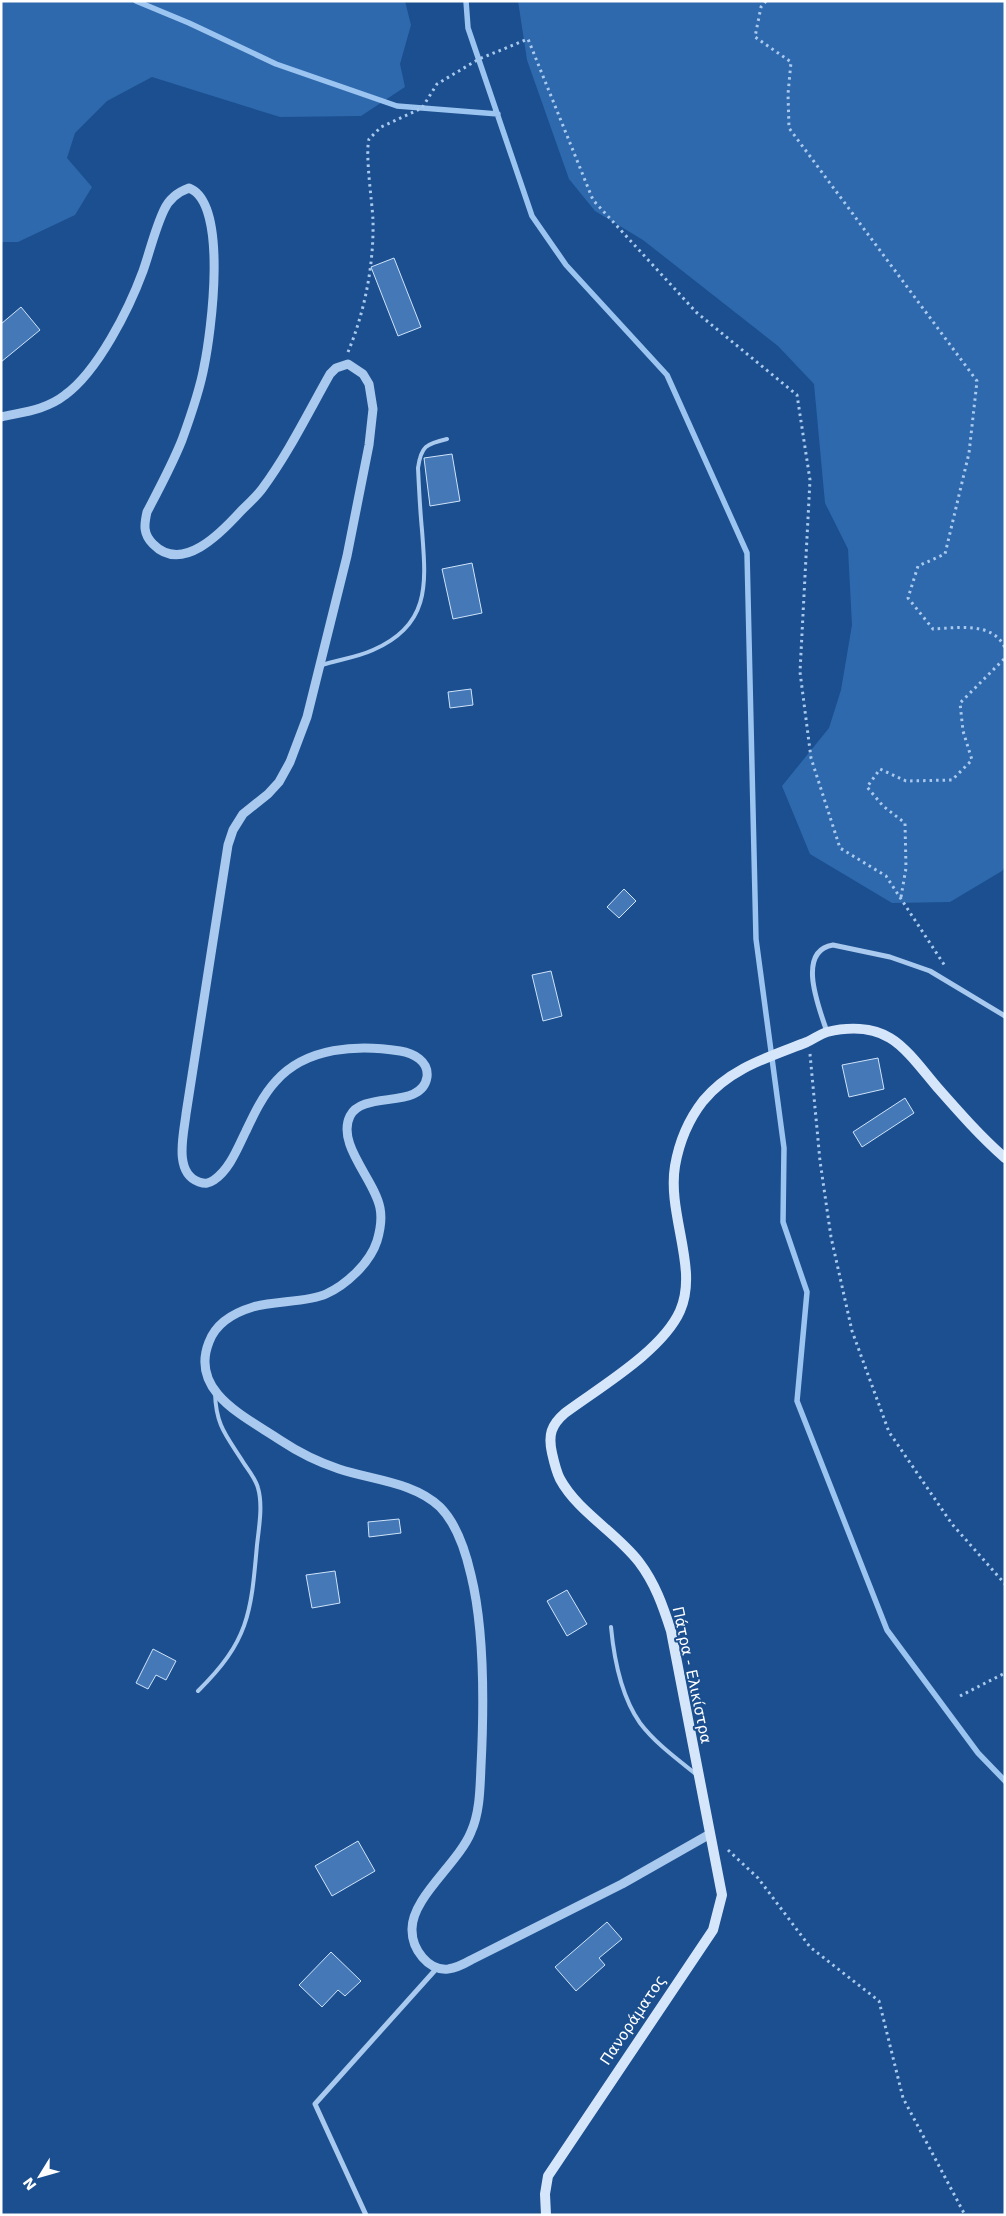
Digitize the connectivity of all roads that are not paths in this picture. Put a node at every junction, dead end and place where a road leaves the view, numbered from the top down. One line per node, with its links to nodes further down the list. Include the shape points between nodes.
1 (1, 417): 3 (street, via 49,404 65,396 86,376 113,334 142,274 164,210 177,194 189,188 200,196 213,234 215,273 204,367 182,440 147,512 145,533 163,552 172,554 185,554 206,544 262,490 330,374 343,364 355,367 369,384 372,409 369,444 347,556)
2 (447, 439): 3 (lane, via 426,446 420,454 418,468 426,581 418,610 390,642 373,651)
3 (319, 666): 7 (street, via 307,717 290,762 268,794 243,814 228,845 186,1114 183,1165 192,1178 200,1182 214,1180 233,1156 257,1107 276,1080 305,1059 342,1049 411,1052 422,1062 428,1074 418,1091 409,1096 363,1104 353,1110 348,1120 350,1145 380,1206 377,1244 361,1267 342,1285 323,1296 248,1308 224,1320 211,1336 205,1353 206,1377)
4 (1005, 1016): 5 (street, via 930,971 890,957 826,946 816,955 812,984)
5 (827, 1032): 6 (main road, Πάτρα - Ελικίστρα, via 867,1030 892,1039 918,1064 976,1132); 10 (main road, Πάτρα - Ελικίστρα, via 744,1066 703,1102 688,1125 674,1169 676,1220 686,1265 686,1290 681,1310 658,1343 565,1413 550,1432 560,1478 583,1507 623,1543 652,1580 671,1631)
6 (1005, 1158)
7 (215, 1392): 9 (lane, via 218,1421 258,1488 260,1503 252,1596 246,1624 228,1657); 12 (street, via 226,1404 310,1458 412,1490 427,1498 441,1508 454,1528 471,1574 477,1614 481,1643 483,1733 479,1792 472,1830 455,1860 420,1901 413,1919 416,1947 428,1963)
8 (611, 1627): 10 (lane, via 614,1652 628,1700 640,1723)
9 (198, 1691)
10 (699, 1776): 11 (main road, Πάτρα - Ελικίστρα)
11 (710, 1834): 12 (street, via 622,1884 483,1955 453,1968); 14 (main road, Πανοράματος, via 722,1895 713,1930 552,2167 545,2194)
12 (437, 1968): 13 (street, via 315,2104)
13 (366, 2215)
14 (546, 2215)

